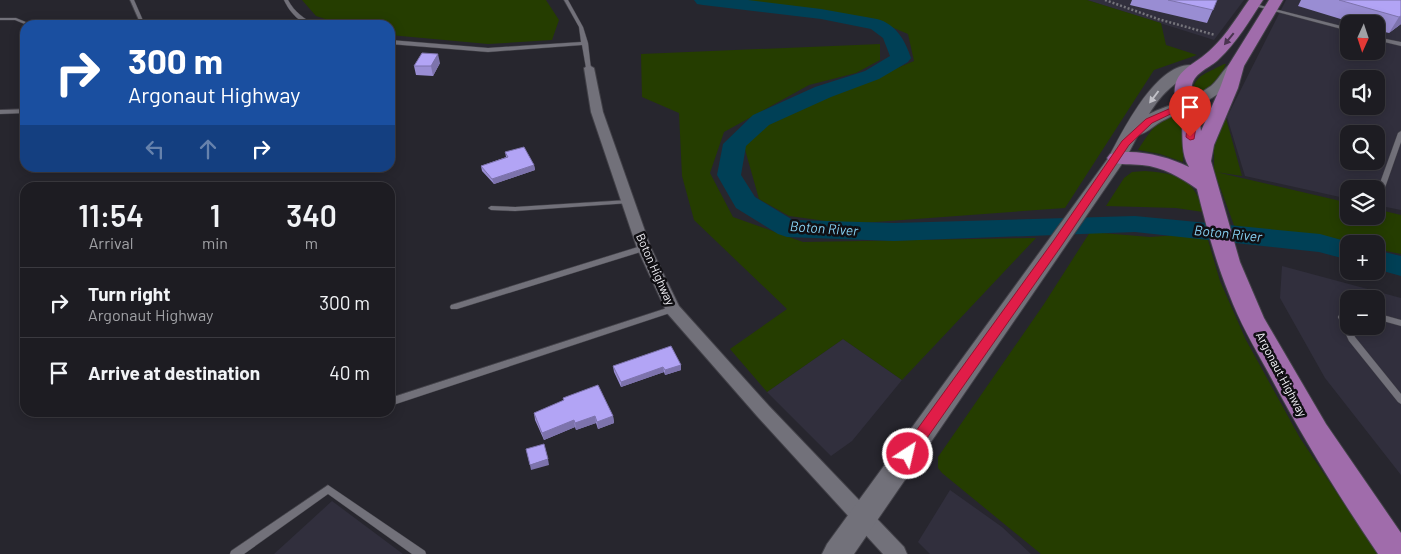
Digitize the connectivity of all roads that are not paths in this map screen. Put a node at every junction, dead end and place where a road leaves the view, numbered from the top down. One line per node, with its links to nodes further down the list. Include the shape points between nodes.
1 (132, 0): 7 (lane)
2 (286, 0): 8 (lane, via 289,8)
3 (566, 0): 13 (lane, Boton Highway)
4 (1254, 2): 5 (lane); 17 (main road, one-way to 17, via 1231,38 1210,60)
5 (1273, 4): 10 (lane); 15 (main road, Argonaut Highway)
6 (0, 19): 9 (lane)
7 (141, 20)
8 (303, 20)
9 (20, 21)
10 (1340, 27)
11 (1385, 40): 14 (lane)
12 (395, 42): 13 (lane, via 488,50)
13 (586, 43): 16 (lane, Boton Highway)
14 (1401, 44)
15 (1236, 66): 18 (main road, via 1216,90); 24 (main road, Argonaut Highway, via 1230,88 1204,145 1201,161)
16 (589, 68): 25 (street, Boton Highway, via 597,112)
17 (1192, 69): 18 (main road, Argonaut Highway, via 1184,83); 22 (main road, one-way to 22, via 1174,76 1163,85)
18 (1187, 103): 22 (main road, via 1149,121); 24 (main road, Argonaut Highway, via 1191,148)
19 (20, 111): 20 (lane)
20 (0, 112)
21 (1401, 133): 23 (lane)
22 (1121, 150): 24 (main road, via 1187,171); 35 (main road)
23 (1385, 180)
24 (1208, 187): 40 (main road, Argonaut Highway, via 1227,258 1241,295 1300,409)
25 (628, 202): 26 (lane); 27 (street, Boton Highway)
26 (491, 208)
27 (644, 248): 28 (lane); 29 (street, Boton Highway)
28 (454, 307)
29 (673, 309): 33 (lane); 35 (street, Boton Highway)
30 (1385, 319): 31 (lane)
31 (1401, 323)
32 (1350, 335): 34 (lane)
33 (395, 400)
34 (1401, 400)
35 (861, 518): 36 (main road); 39 (street, Boton Highway)
36 (837, 551)
37 (235, 554): 38 (lane, via 328,489)
38 (421, 554)
39 (897, 554)
40 (1397, 554)

